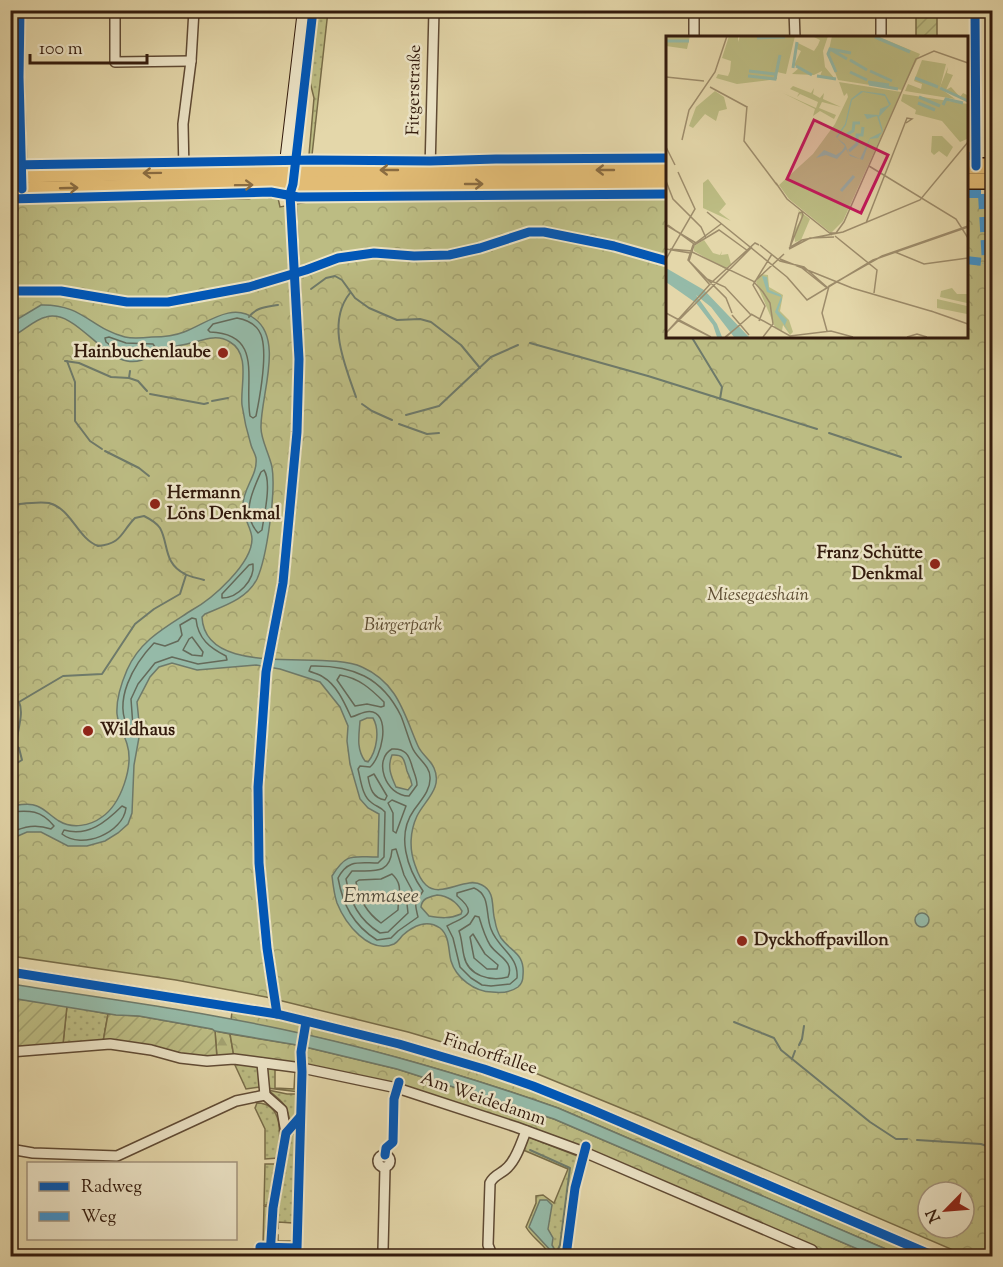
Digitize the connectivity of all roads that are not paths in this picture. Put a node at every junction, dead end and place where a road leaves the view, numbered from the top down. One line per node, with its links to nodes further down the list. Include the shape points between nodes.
1 (20, 10): 22 (street)
2 (115, 10): 13 (street, via 115,62)
3 (194, 10): 13 (street)
4 (305, 10): 19 (main road, via 288,154)
5 (434, 10): 16 (street, Fitgerstraße)
6 (694, 10): 10 (street)
7 (795, 10): 11 (street)
8 (881, 10): 12 (street)
9 (975, 10): 14 (street)
10 (694, 36)
11 (795, 36)
12 (881, 36)
13 (191, 61): 18 (street, via 183,124)
14 (971, 166): 15 (main road)
15 (993, 166)
16 (430, 170): 17 (main road, one-way to 16); 19 (main road, one-way to 19)
17 (666, 170)
18 (184, 172): 19 (main road); 22 (main road, one-way to 22)
19 (289, 178): 22 (main road, one-way to 19); 23 (main road, one-way to 23); 25 (street, via 299,359 297,432 283,583 266,672 257,828 266,940)
20 (967, 181): 21 (main road)
21 (993, 181)
22 (16, 182)
23 (666, 183)
24 (10, 972): 25 (street, Findorffallee)
25 (277, 1014): 36 (street, Findorffallee, via 399,1044 533,1086)
26 (10, 1052): 27 (street, Am Weidedamm, via 110,1044 180,1058)
27 (261, 1063): 28 (street); 29 (street, Am Weidedamm, via 397,1088)
28 (265, 1095): 30 (street, via 236,1101 117,1156); 33 (street, via 282,1110 286,1133 273,1208)
29 (526, 1131): 32 (street, via 512,1163 490,1183 488,1245); 35 (street, Am Weidedamm, via 812,1250)
30 (10, 1149)
31 (385, 1168): 34 (street)
32 (494, 1256)
33 (270, 1257)
34 (384, 1257)
35 (816, 1257)
36 (934, 1257)

